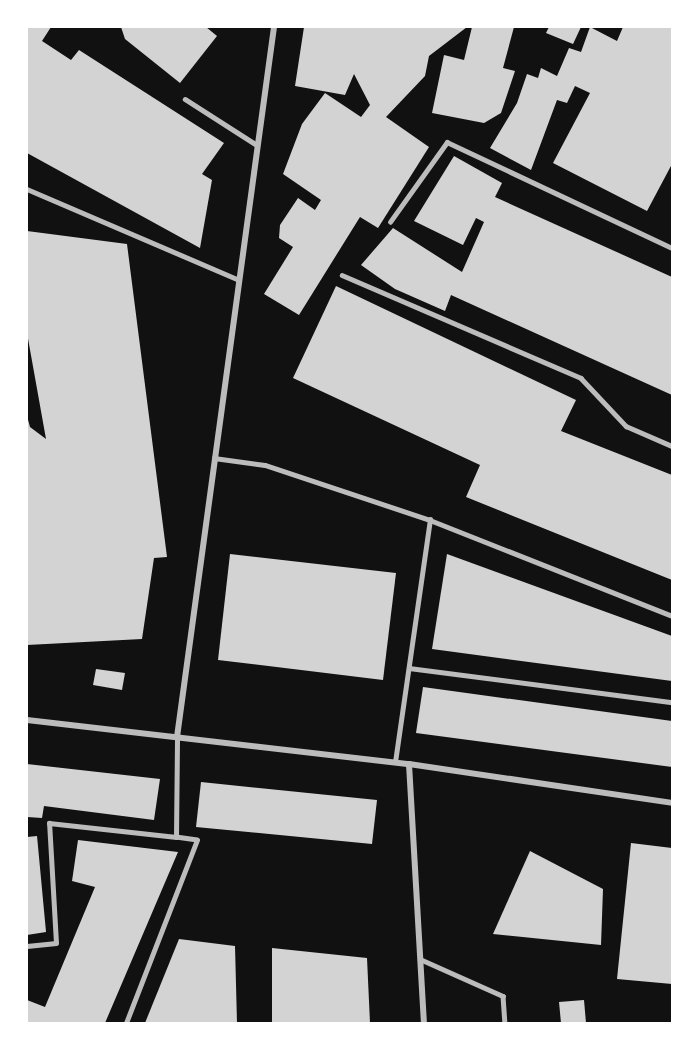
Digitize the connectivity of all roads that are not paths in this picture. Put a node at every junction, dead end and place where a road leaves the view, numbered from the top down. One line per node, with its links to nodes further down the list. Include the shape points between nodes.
1 (274, 27): 3 (street)
2 (185, 99): 3 (lane)
3 (257, 145): 8 (street)
4 (27, 189): 8 (lane)
5 (390, 222): 6 (lane, via 447,142)
6 (672, 248)
7 (342, 275): 9 (lane, via 581,378 626,426)
8 (237, 279): 10 (street)
9 (672, 446)
10 (214, 458): 11 (lane, via 265,465); 16 (street)
11 (430, 520): 12 (lane); 13 (lane)
12 (672, 616)
13 (409, 668): 14 (lane); 17 (lane)
14 (672, 702)
15 (27, 720): 16 (street)
16 (177, 737): 17 (street); 20 (lane)
17 (395, 762): 18 (street)
18 (409, 764): 19 (street); 22 (street)
19 (672, 803)
20 (176, 837): 21 (lane, via 49,823 57,943); 23 (lane, via 197,840)
21 (27, 946)
22 (420, 959): 24 (street); 25 (lane, via 503,996)
23 (126, 1023)
24 (424, 1023)
25 (505, 1023)

